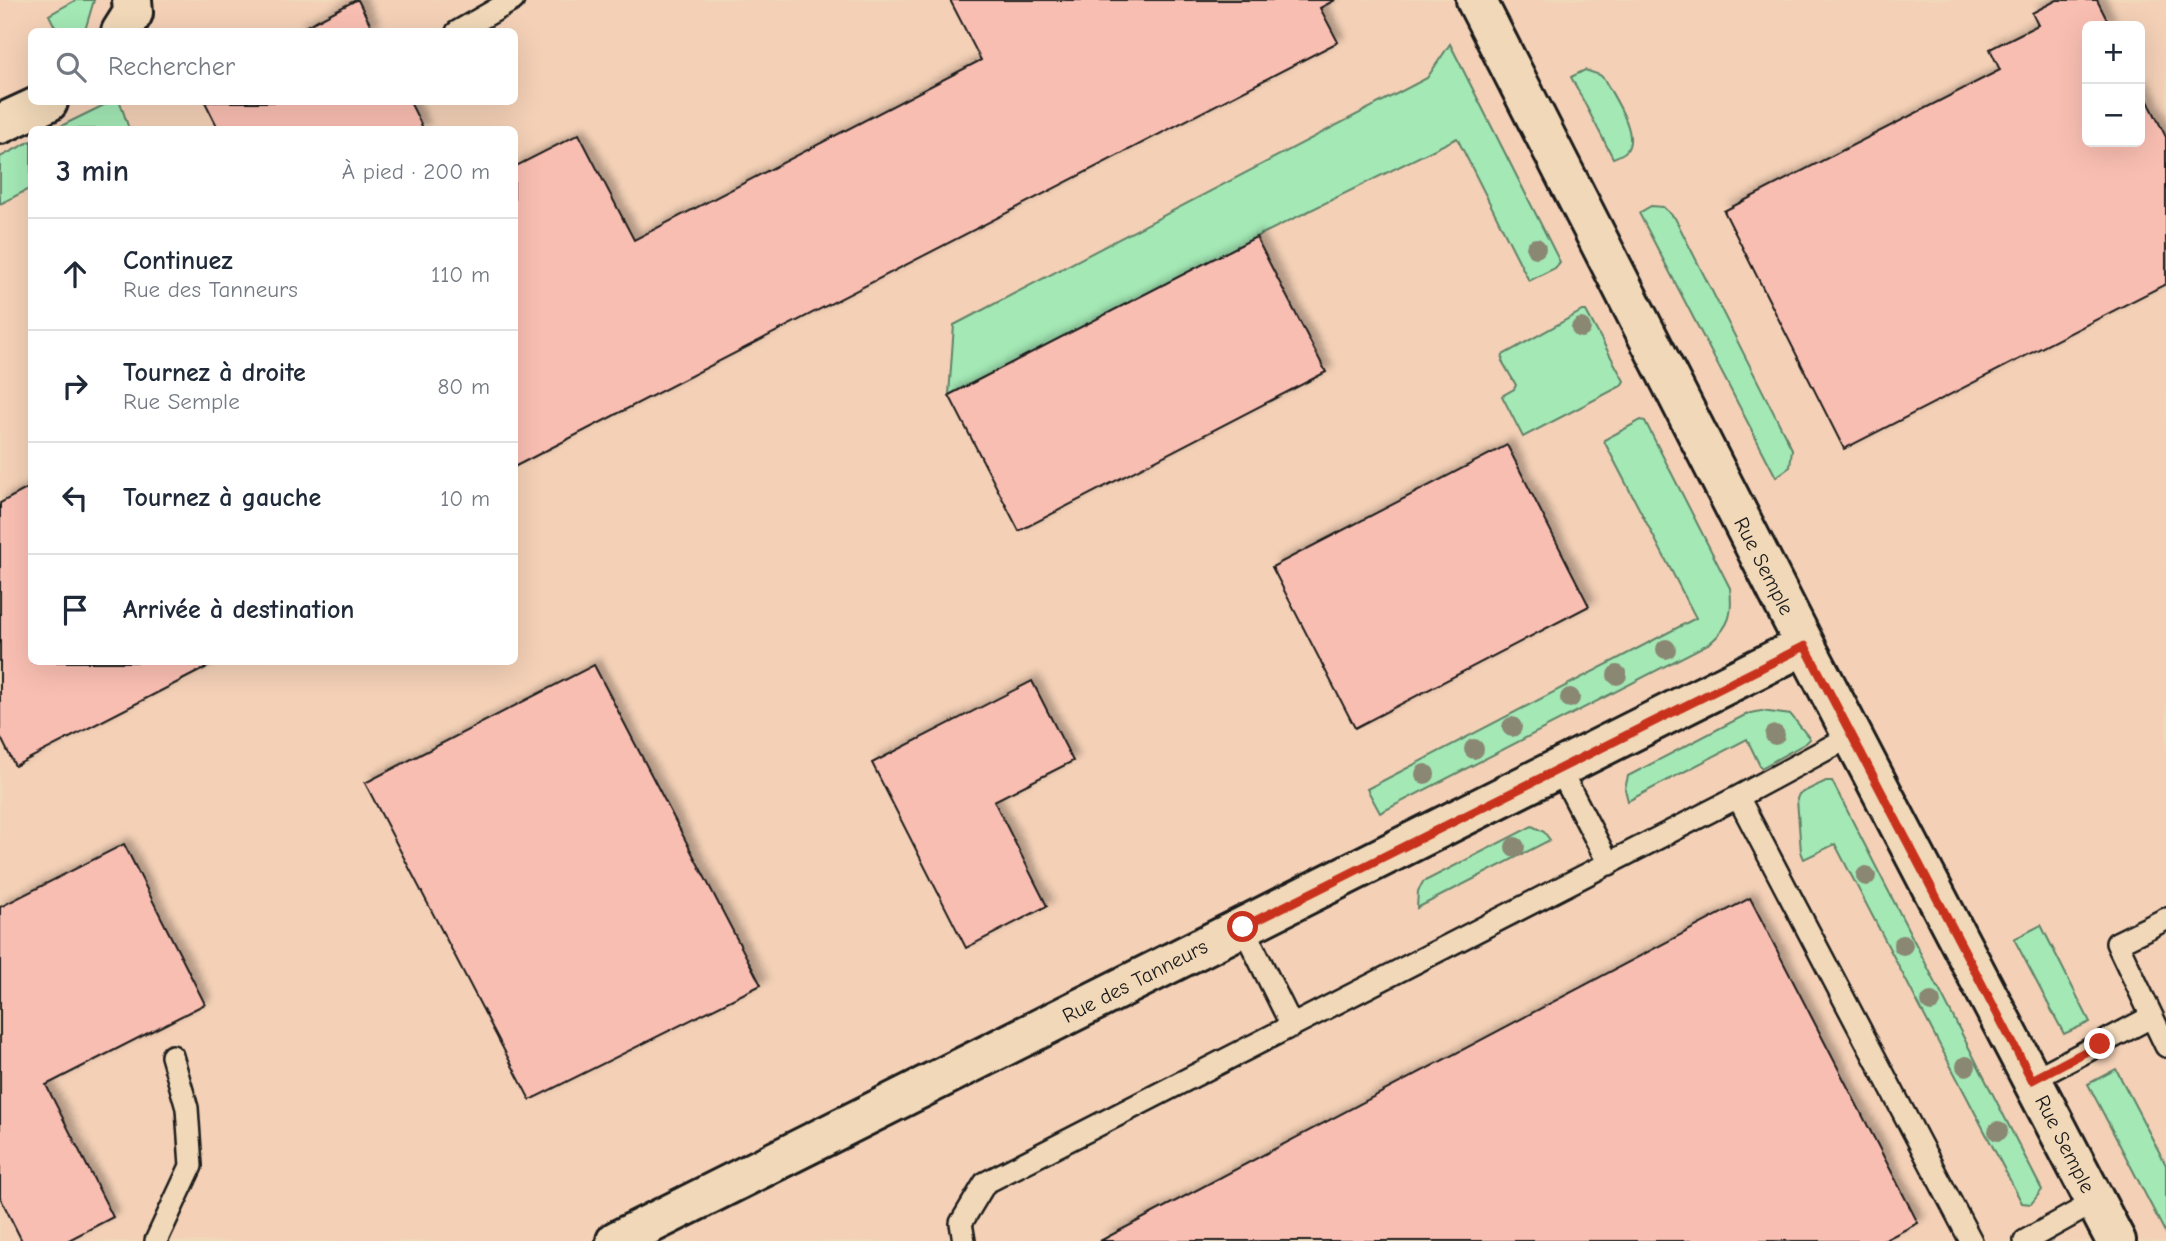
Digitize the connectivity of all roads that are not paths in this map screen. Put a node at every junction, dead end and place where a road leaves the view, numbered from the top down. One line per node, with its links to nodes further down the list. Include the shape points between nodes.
1 (132, 0): 4 (street, via 133,13)
2 (513, 0): 5 (lane)
3 (1476, 0): 8 (street, Rue Semple)
4 (124, 28)
5 (464, 28)
6 (41, 105): 7 (street)
7 (0, 124)
8 (1805, 646): 9 (street, Rue Semple); 10 (street, Rue des Tanneurs)
9 (1851, 736): 11 (lane); 19 (street, Rue Semple)
10 (1559, 768): 12 (lane); 14 (street, Rue des Tanneurs)
11 (1738, 797): 12 (lane); 24 (lane)
12 (1609, 864): 16 (lane)
13 (2166, 919): 15 (lane, via 2117,943)
14 (1243, 927): 16 (lane); 22 (street, Rue des Tanneurs)
15 (2151, 1017): 17 (lane); 19 (lane)
16 (1292, 1026): 23 (lane, via 985,1183 961,1223)
17 (2164, 1039)
18 (172, 1056): 21 (lane, via 187,1108 191,1166)
19 (2032, 1080): 20 (street, Rue Semple)
20 (2095, 1202): 25 (lane); 26 (street, Rue Semple)
21 (156, 1241)
22 (616, 1241)
23 (964, 1241)
24 (1970, 1241)
25 (2025, 1241)
26 (2116, 1241)

